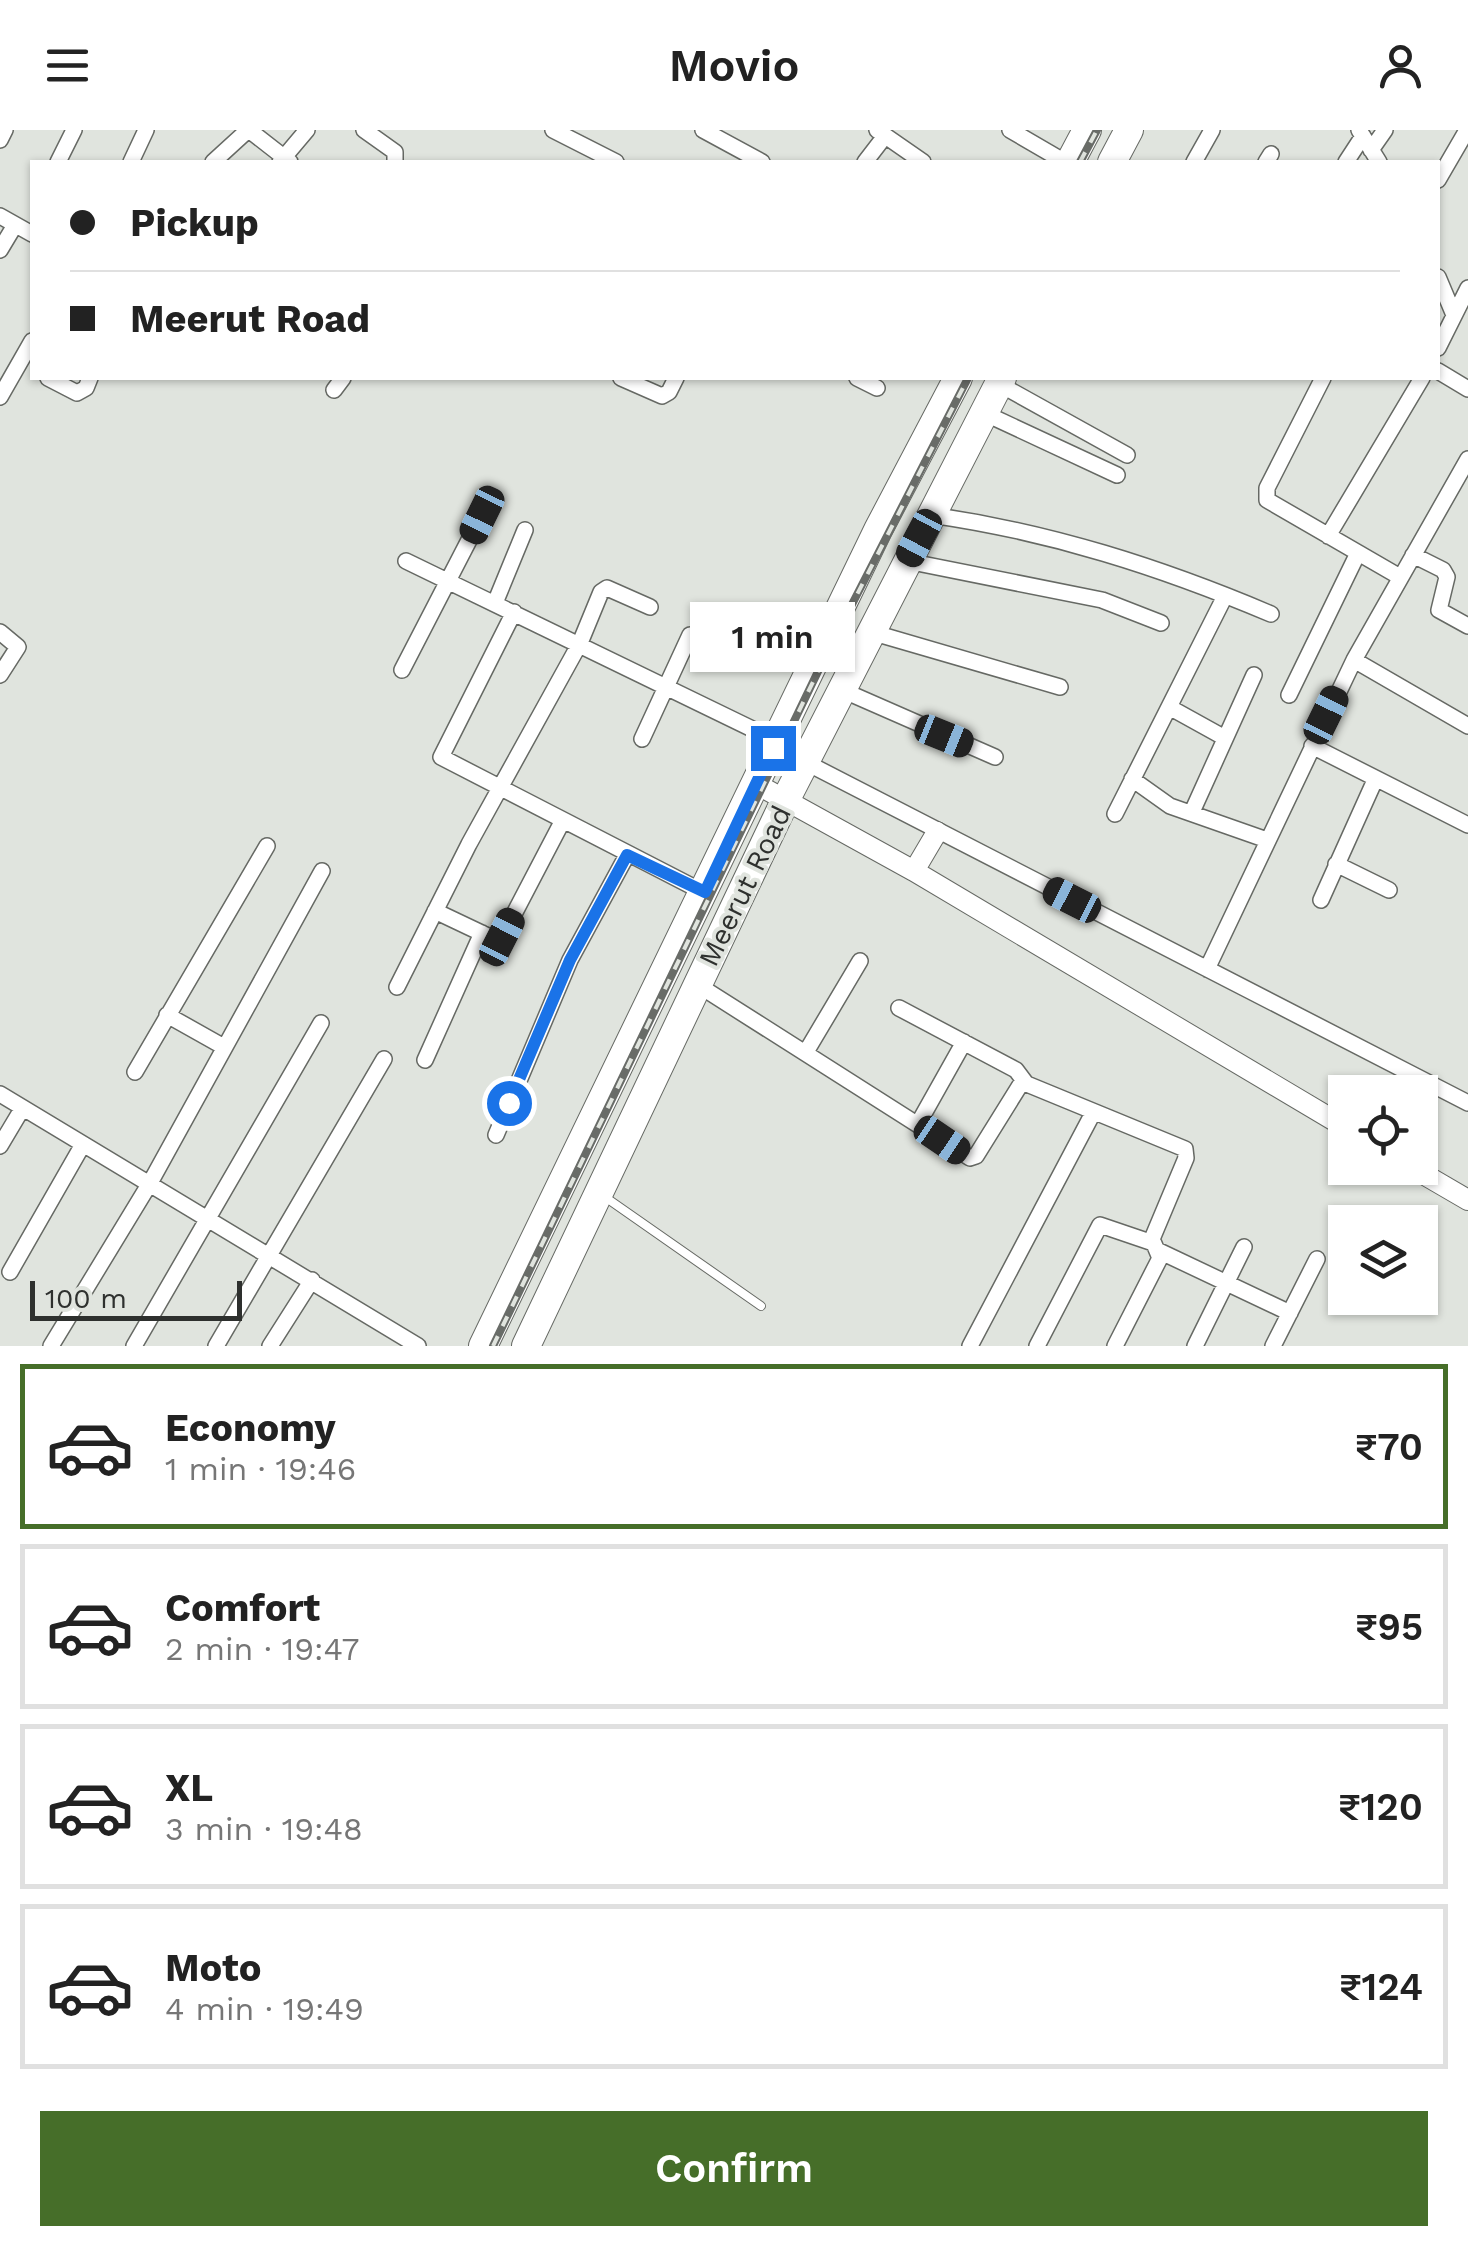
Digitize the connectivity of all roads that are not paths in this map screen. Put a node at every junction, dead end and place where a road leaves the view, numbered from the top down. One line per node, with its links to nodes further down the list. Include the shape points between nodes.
1 (5, 130): 16 (street)
2 (74, 130): 18 (street)
3 (249, 130): 20 (street); 21 (street)
4 (307, 130): 22 (street)
5 (364, 130): 23 (street, via 395,152)
6 (553, 130): 24 (street)
7 (704, 130): 25 (street)
8 (1010, 130): 28 (street)
9 (1087, 130): 29 (highway)
10 (1129, 130): 30 (highway)
11 (1212, 130): 31 (street)
12 (1385, 130): 17 (street)
13 (1467, 130): 33 (street)
14 (144, 131): 19 (street)
15 (881, 133): 26 (street); 27 (street)
16 (0, 140)
17 (1368, 144): 32 (street)
18 (59, 160)
19 (132, 160)
20 (215, 160)
21 (283, 160)
22 (285, 160)
23 (395, 160)
24 (612, 160)
25 (758, 160)
26 (866, 160)
27 (920, 160)
28 (1064, 160)
29 (1069, 160)
30 (1113, 160)
31 (1195, 160)
32 (1348, 160)
33 (1440, 177)
34 (0, 216): 35 (street)
35 (16, 225): 36 (street); 37 (street)
36 (30, 233)
37 (0, 250)
38 (1440, 281): 40 (street)
39 (1468, 288): 40 (street)
40 (1454, 316): 41 (street)
41 (1440, 344)
42 (26, 365): 55 (street)
43 (1440, 371): 54 (street)
44 (52, 380): 45 (street, via 78,392)
45 (89, 380)
46 (626, 380): 47 (street, via 662,396)
47 (674, 380)
48 (861, 380): 53 (street)
49 (957, 380): 93 (highway, Meerut Road)
50 (1000, 380): 56 (highway, Meerut Road); 57 (street)
51 (1323, 380): 63 (street, via 1266,494)
52 (1421, 380): 63 (street)
53 (877, 388)
54 (1468, 389)
55 (0, 397)
56 (984, 413): 59 (street); 61 (highway, Meerut Road)
57 (1127, 455)
58 (1468, 459): 65 (street)
59 (1117, 475)
60 (482, 515): 69 (street)
61 (931, 516): 66 (highway, Meerut Road); 70 (street, via 1107,552)
62 (526, 530): 71 (street)
63 (1328, 536): 64 (street)
64 (1358, 553): 68 (street); 88 (street)
65 (1413, 555): 68 (street); 76 (street, via 1443,570 1439,610)
66 (907, 560): 75 (street, via 1102,600); 78 (highway, Meerut Road)
67 (406, 561): 69 (street)
68 (1400, 577): 81 (street)
69 (450, 581): 71 (street); 82 (street)
70 (1225, 596): 74 (street); 89 (street)
71 (495, 603): 73 (street)
72 (650, 607): 80 (street, via 604,588)
73 (514, 612): 80 (street); 100 (street, via 440,752)
74 (1271, 614)
75 (1161, 623)
76 (1468, 626)
77 (0, 632): 83 (street, via 18,647)
78 (871, 632): 86 (street); 87 (highway, Meerut Road)
79 (690, 634): 85 (street)
80 (580, 643): 85 (street); 100 (street)
81 (1354, 660): 90 (street); 94 (street)
82 (402, 670)
83 (0, 675)
84 (1254, 675): 91 (street)
85 (667, 684): 92 (street); 93 (street)
86 (1060, 687)
87 (842, 690): 95 (street); 96 (highway, Meerut Road)
88 (1289, 696)
89 (1169, 706): 91 (street); 97 (street)
90 (1468, 726)
91 (1225, 738): 102 (street)
92 (642, 739)
93 (777, 741): 99 (highway, Meerut Road)
94 (1312, 746): 98 (street); 107 (street)
95 (995, 756)
96 (805, 762): 101 (highway, Meerut Road); 106 (street)
97 (1132, 779): 102 (street, via 1170,806); 103 (street)
98 (1375, 780): 105 (street); 110 (street)
99 (758, 784): 101 (street); 114 (highway, Meerut Road)
100 (500, 789): 104 (street); 116 (street)
101 (786, 799): 112 (street); 120 (highway, Meerut Road)
102 (1192, 812): 107 (street)
103 (1115, 814)
104 (562, 822): 109 (street); 117 (street, via 502,937)
105 (1468, 825)
106 (937, 832): 112 (street); 119 (street)
107 (1268, 840): 119 (street)
108 (267, 846): 123 (street)
109 (627, 855): 114 (street); 138 (street, via 570,960)
110 (1336, 864): 113 (street); 115 (street)
111 (322, 870): 126 (street)
112 (914, 871): 136 (street)
113 (1388, 890)
114 (705, 892): 160 (highway, Meerut Road)
115 (1321, 900)
116 (435, 911): 117 (street); 121 (street)
117 (482, 933): 129 (street)
118 (860, 960): 127 (street)
119 (1207, 970): 133 (street)
120 (698, 985): 127 (street); 143 (highway, Meerut Road)
121 (397, 988)
122 (899, 1008): 125 (street)
123 (167, 1015): 126 (street); 130 (street)
124 (321, 1023): 145 (street)
125 (964, 1042): 131 (street, via 1016,1070); 137 (street)
126 (224, 1047): 142 (street)
127 (806, 1052): 137 (street)
128 (384, 1059): 148 (street)
129 (424, 1060)
130 (136, 1072)
131 (1025, 1082): 135 (street); 137 (street, via 973,1158)
132 (0, 1094): 134 (street)
133 (1468, 1103)
134 (22, 1109): 139 (street); 140 (street)
135 (1093, 1113): 147 (street, via 1187,1152); 162 (street)
136 (1328, 1116)
137 (918, 1124)
138 (496, 1134)
139 (0, 1146)
140 (82, 1146): 142 (street); 150 (street)
141 (1438, 1182): 144 (street)
142 (150, 1183): 145 (street); 155 (street)
143 (599, 1192): 153 (lane); 161 (highway, Meerut Road)
144 (1468, 1200)
145 (211, 1218): 148 (street); 156 (street)
146 (1244, 1246): 152 (street)
147 (1156, 1247): 152 (street); 163 (street, via 1100,1225); 164 (street, via 1160,1258)
148 (271, 1256): 151 (street); 157 (street)
149 (1317, 1259): 154 (street)
150 (10, 1272)
151 (312, 1280): 158 (street); 159 (street)
152 (1226, 1283): 154 (street); 165 (street)
153 (761, 1306)
154 (1290, 1313): 166 (street)
155 (51, 1346)
156 (134, 1346)
157 (216, 1346)
158 (270, 1346)
159 (418, 1346)
160 (483, 1346)
161 (526, 1346)
162 (970, 1346)
163 (1037, 1346)
164 (1115, 1346)
165 (1194, 1346)
166 (1273, 1346)

